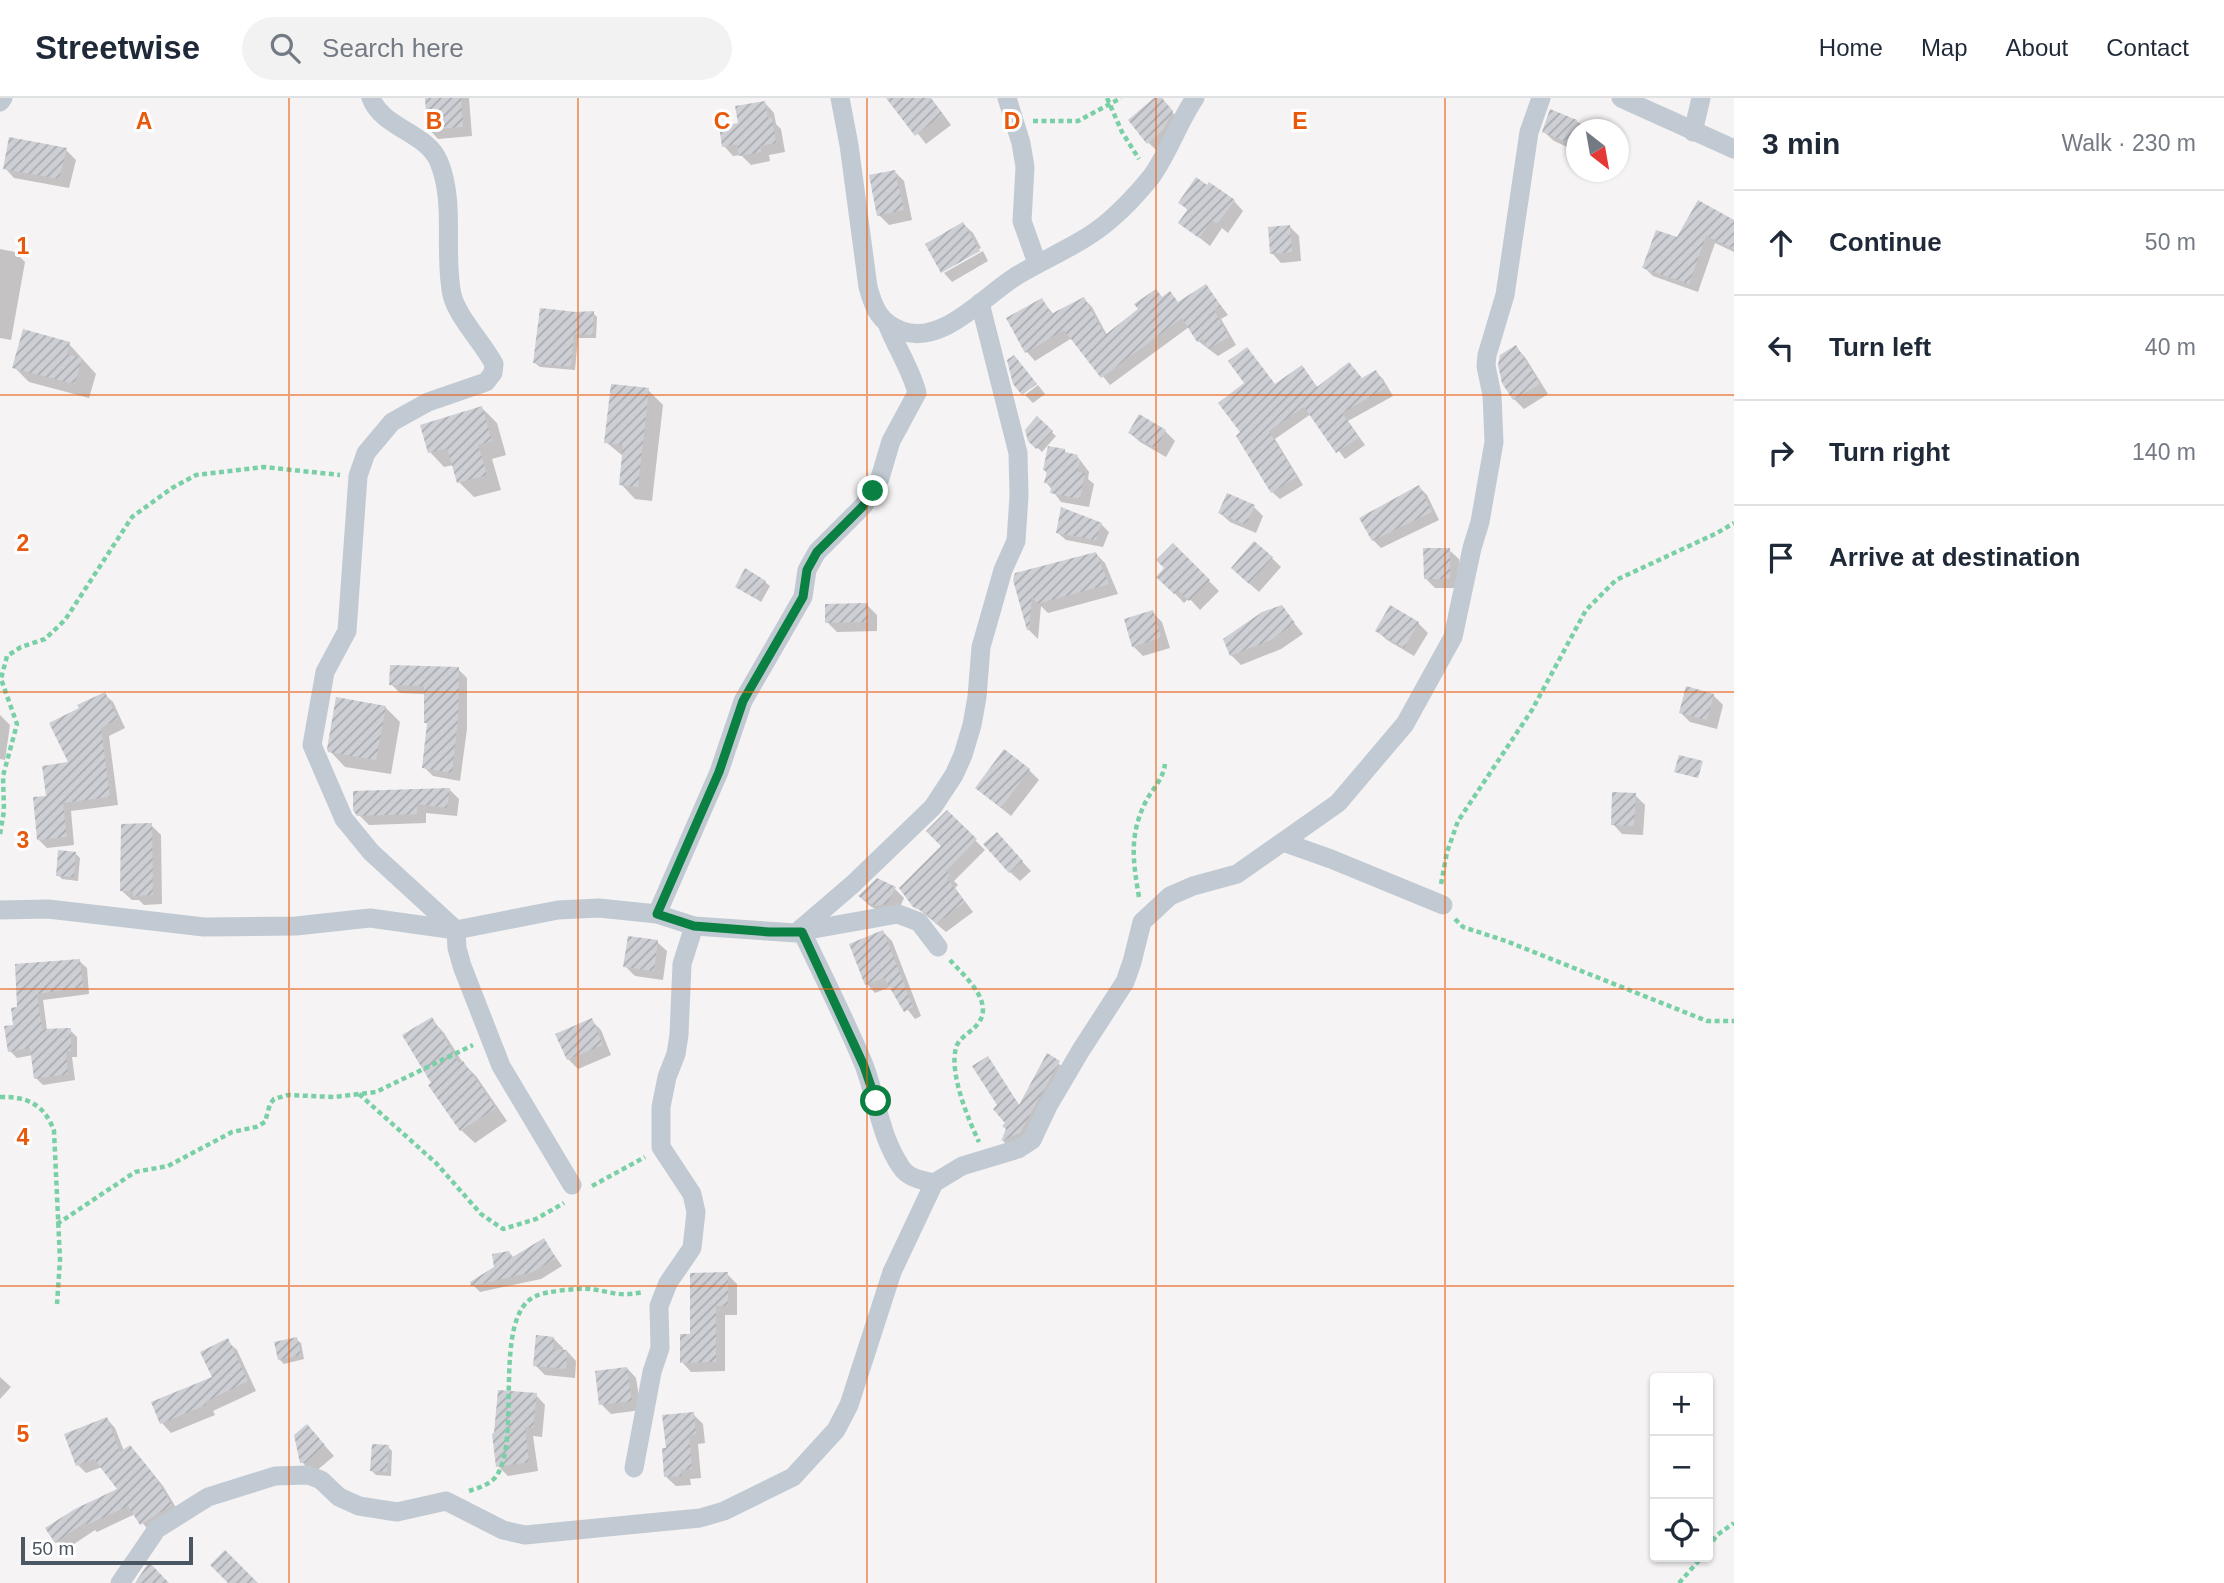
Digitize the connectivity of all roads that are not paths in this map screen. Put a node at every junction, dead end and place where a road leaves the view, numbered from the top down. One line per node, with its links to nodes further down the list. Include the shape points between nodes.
1 (371, 98): 18 (street, via 379,114 431,148 439,163 447,198 453,297 494,364 485,382 428,402 392,422 366,453 358,476 347,631 325,671 312,745 344,819 371,852)
2 (840, 98): 12 (street, via 868,287)
3 (1007, 98): 10 (street, via 1025,167 1023,221)
4 (1195, 98): 10 (street, via 1152,176 1110,221)
5 (1541, 98): 13 (street, via 1529,132 1505,295 1486,366 1494,442 1453,637 1405,724 1338,803)
6 (1621, 98): 8 (street)
7 (1701, 98): 8 (street)
8 (1693, 132): 9 (street)
9 (1734, 149)
10 (1037, 263): 11 (street)
11 (980, 303): 12 (street, via 939,330 909,333); 19 (street, via 1018,453 1019,496 1016,541 981,647 972,725 954,775 933,807)
12 (888, 326): 16 (street, via 917,393 891,441 873,491 817,552 807,570 803,597 743,701 719,772)
13 (1283, 842): 14 (street); 21 (street, via 1237,874 1170,896 1142,922 1125,982 1032,1139 1018,1149 962,1166)
14 (1443, 905)
15 (0, 910): 18 (street, via 48,909 204,927 296,926 370,918)
16 (657, 914): 17 (street); 18 (street, via 599,908 558,910)
17 (694, 926): 19 (street); 23 (street, via 681,964 679,1035 661,1107 661,1147 692,1194 692,1248 659,1306 660,1348)
18 (456, 930): 22 (street, via 462,966 500,1066)
19 (799, 932): 20 (street, via 898,914 919,922); 21 (street, via 864,1066 884,1135 898,1162 914,1178)
20 (938, 947)
21 (934, 1183): 24 (street, via 892,1272 849,1405 836,1430 793,1477 724,1511 700,1518 525,1535 503,1530 446,1501 397,1512 359,1506 308,1475 275,1476 208,1497 157,1529)
22 (574, 1193)
23 (634, 1468)
24 (120, 1583)

